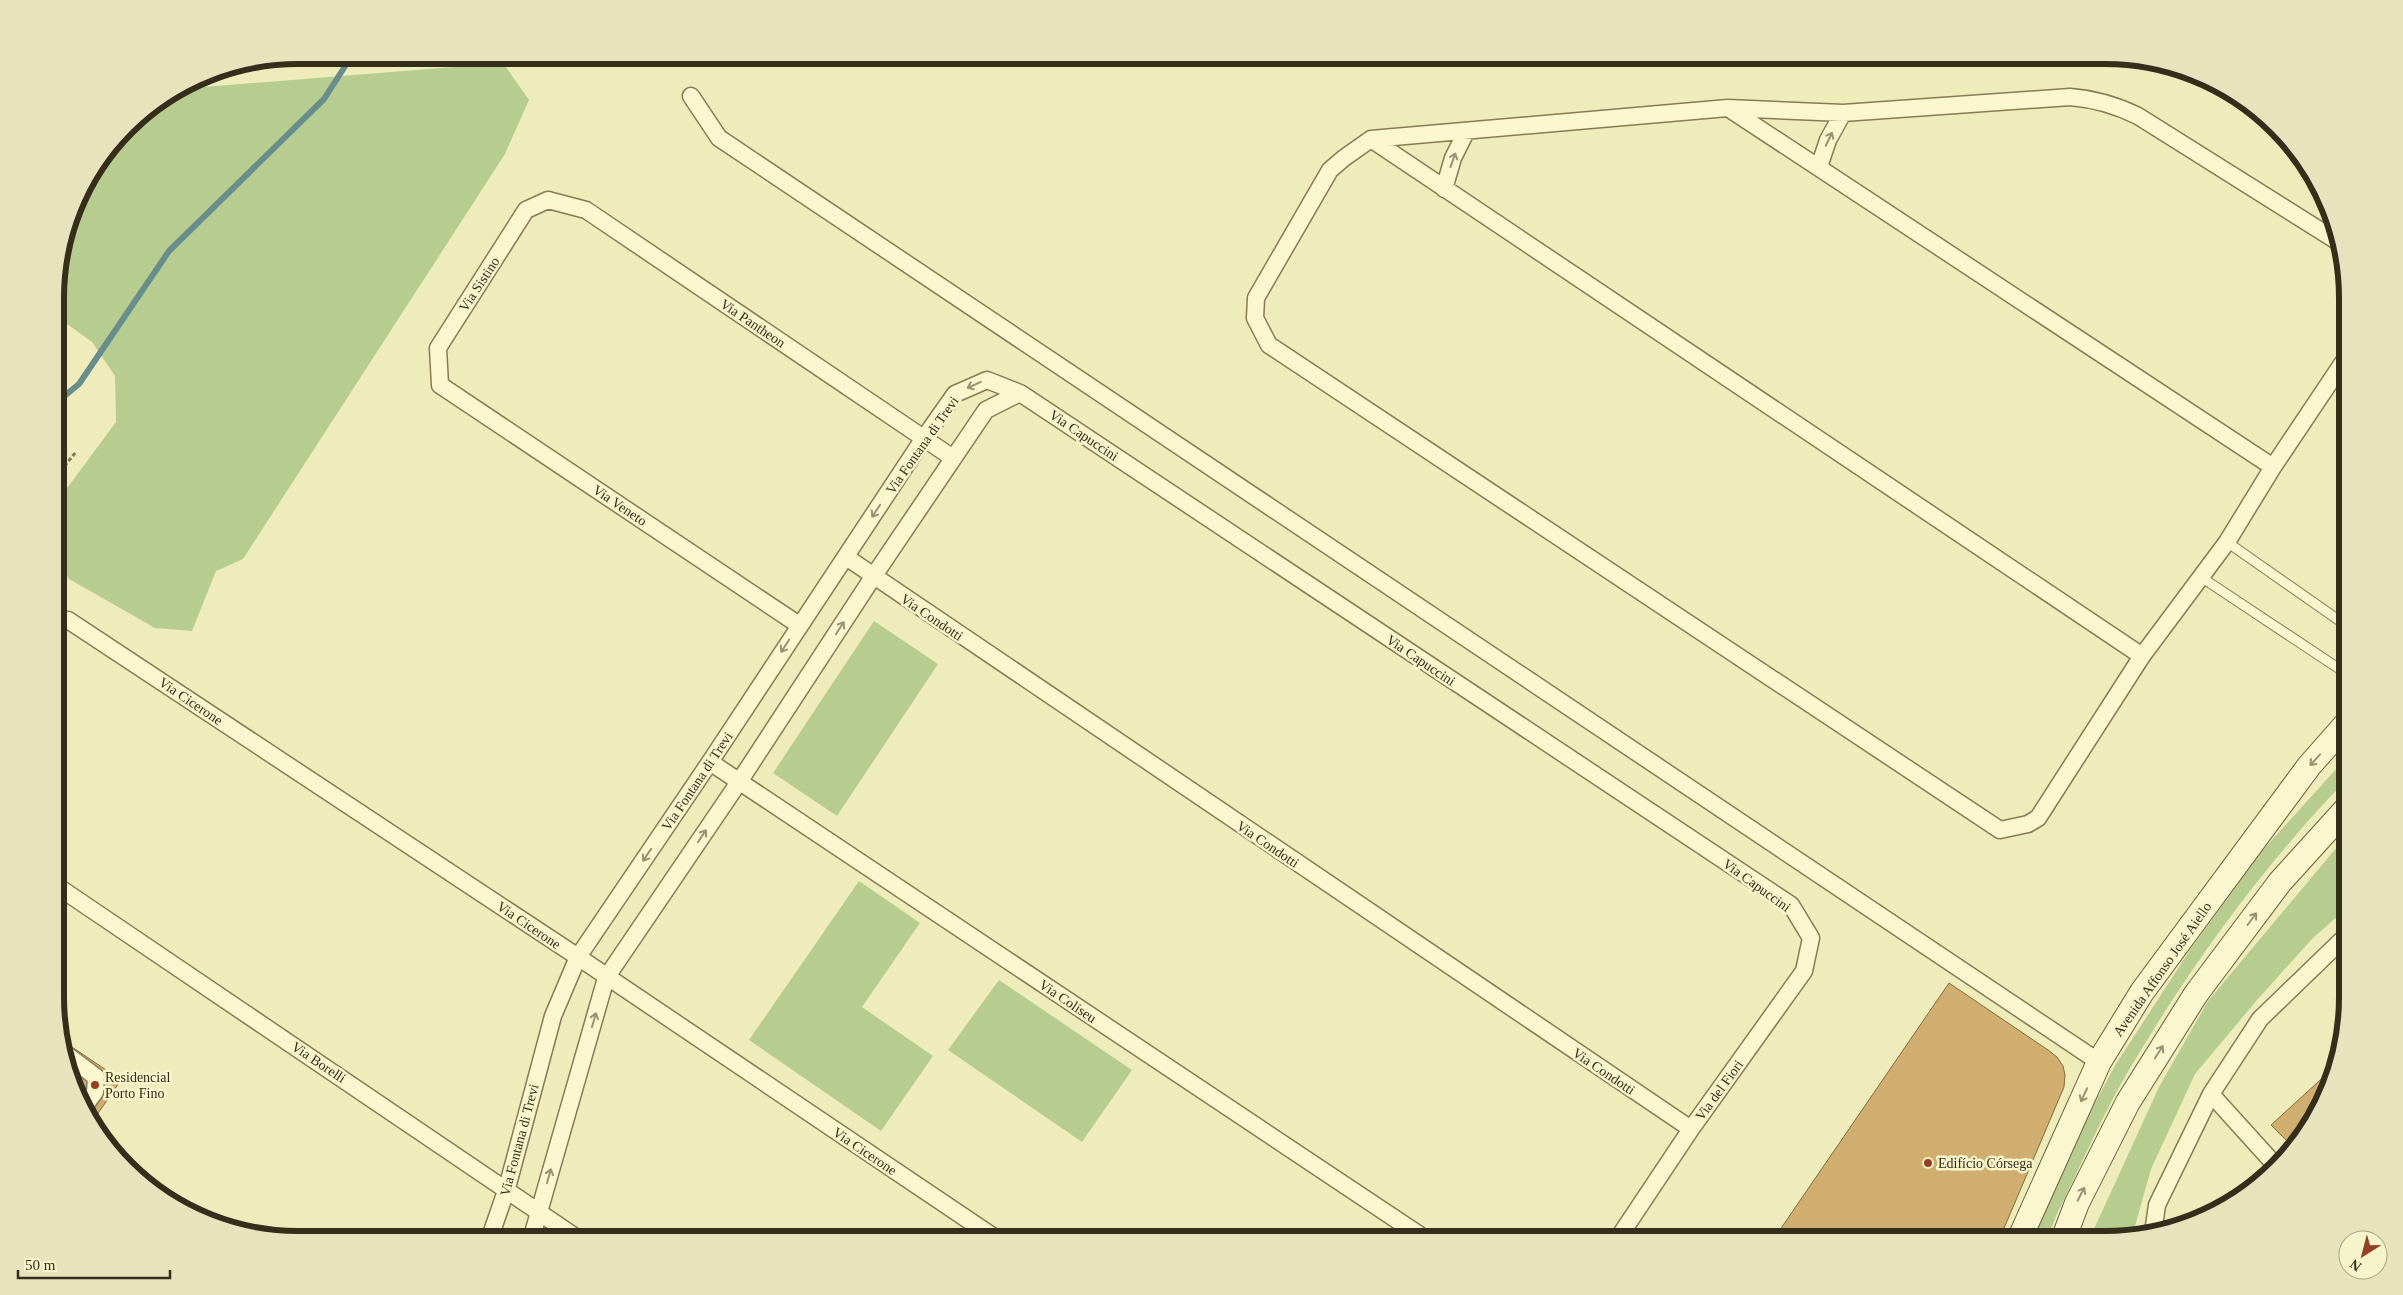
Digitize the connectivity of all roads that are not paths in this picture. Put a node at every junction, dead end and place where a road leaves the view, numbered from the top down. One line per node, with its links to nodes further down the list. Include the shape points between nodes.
1 (691, 96): 35 (street, via 719,138)
2 (1728, 108): 3 (street); 4 (street); 6 (street)
3 (1843, 114): 6 (street, one-way to 3, via 1828,140); 9 (street, via 2070,97 2105,102 2138,116)
4 (1466, 132): 5 (street); 7 (street, one-way to 4, via 1453,158)
5 (1371, 139): 7 (street); 23 (street, via 1330,170 1256,298 1255,318 1269,345 2000,830 2028,824 2038,818)
6 (1819, 167): 15 (street)
7 (1444, 189): 23 (street)
8 (548, 200): 11 (street, Via Sistino, via 526,210 438,348); 13 (street, Via Pantheon, via 586,210)
9 (2331, 237)
10 (2339, 368): 15 (street)
11 (440, 385): 22 (street, Via Veneto)
12 (1020, 392): 13 (street, Via Fontana di Trevi, one-way to 13, via 987,380 955,394); 14 (street, via 986,410); 30 (street, Via Capuccini, via 1791,905)
13 (924, 438): 14 (street, Via Pantheon); 17 (street, Via Fontana di Trevi, one-way to 17)
14 (953, 458): 18 (street)
15 (2273, 467): 16 (street)
16 (2227, 542): 19 (street); 21 (lane)
17 (846, 558): 18 (street, Via Condotti); 22 (street, Via Fontana di Trevi)
18 (872, 577): 27 (street, one-way to 18); 38 (street, Via Condotti)
19 (2201, 577): 23 (street); 24 (lane)
20 (64, 619): 32 (street, Via Cicerone)
21 (2339, 620)
22 (799, 625): 26 (street, Via Fontana di Trevi, one-way to 26)
23 (2142, 656)
24 (2339, 669)
25 (2339, 732): 35 (street, Avenida Affonso José Aiello, one-way to 35, via 2309,766 2142,992)
26 (710, 762): 27 (street, Via Coliseu); 32 (street, Via Fontana di Trevi, one-way to 32)
27 (739, 782): 33 (street, one-way to 27); 47 (street, Via Coliseu)
28 (2339, 818): 50 (street, one-way to 28, via 2077,1203 2128,1102 2196,994 2280,882)
29 (64, 891): 40 (street, Via Borelli)
30 (1811, 938): 38 (street, Via del Fiori, via 1804,972)
31 (2339, 943): 36 (street, via 2260,1019)
32 (578, 957): 33 (street, Via Cicerone); 40 (street, Via Fontana di Trevi, via 552,1016)
33 (606, 978): 41 (street, one-way to 33); 46 (street, Via Cicerone)
34 (72, 1059): 37 (street, via 96,1078 95,1092)
35 (2099, 1062): 49 (street, Avenida Affonso José Aiello, one-way to 49)
36 (2211, 1094): 39 (street); 42 (street, via 2157,1205)
37 (88, 1102)
38 (1691, 1129): 48 (street, Via del Fiori)
39 (2272, 1162)
40 (507, 1188): 41 (street, Via Borelli); 43 (street, Via Fontana di Trevi)
41 (539, 1210): 44 (street); 45 (street, Via Borelli)
42 (2154, 1226)
43 (492, 1231)
44 (533, 1231)
45 (565, 1231)
46 (985, 1231)
47 (1413, 1231)
48 (1623, 1231)
49 (2023, 1231)
50 (2066, 1231)

